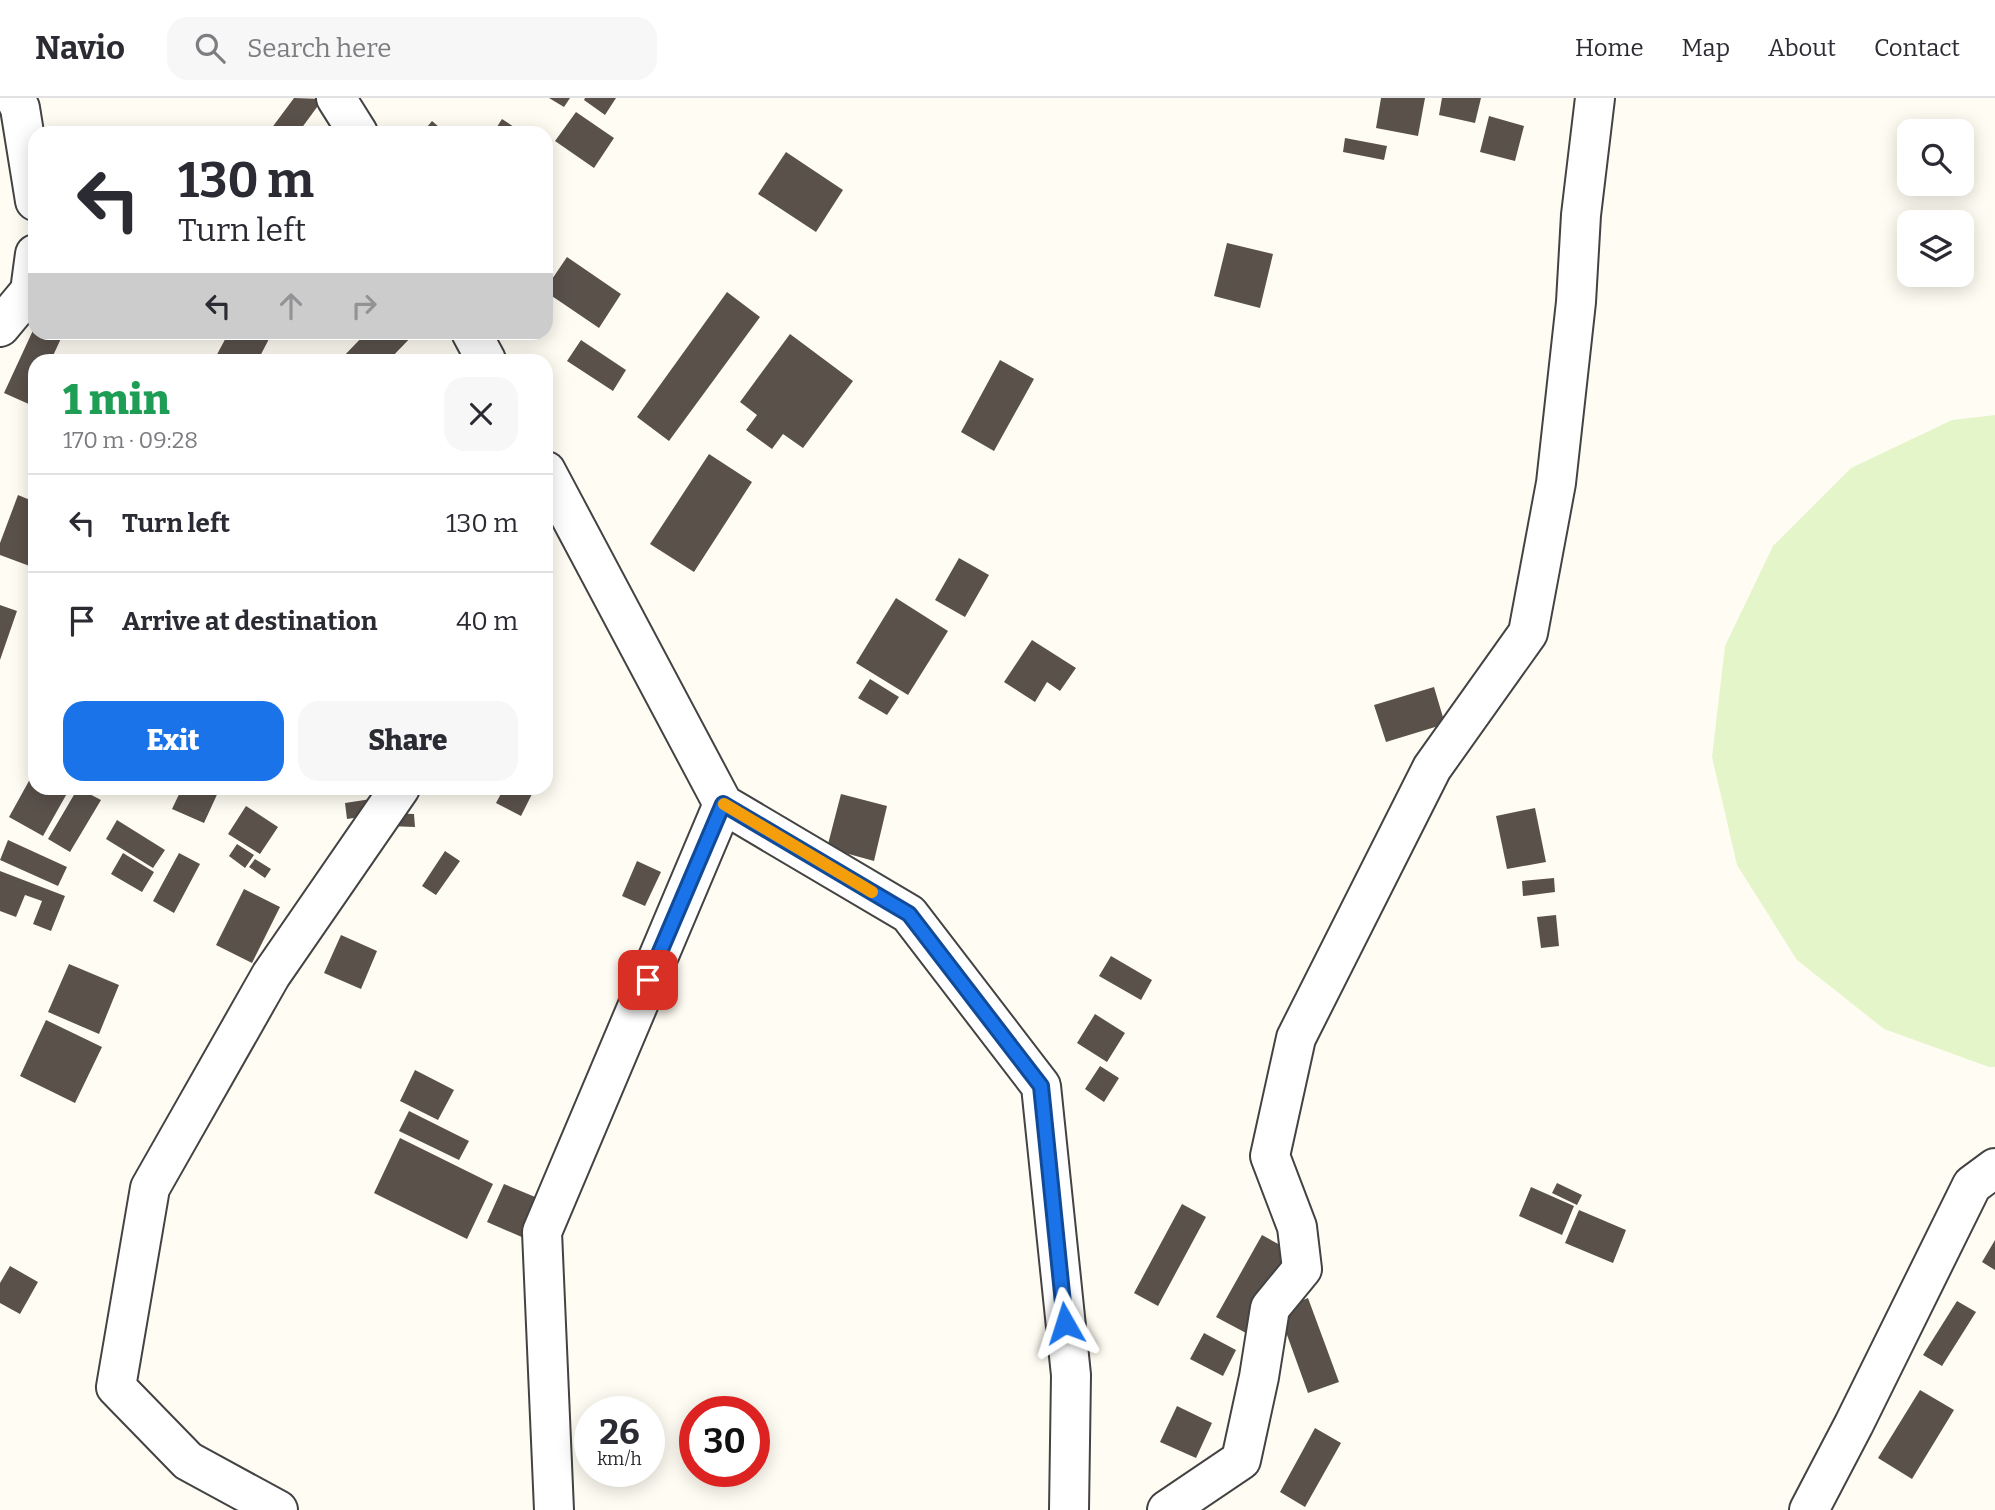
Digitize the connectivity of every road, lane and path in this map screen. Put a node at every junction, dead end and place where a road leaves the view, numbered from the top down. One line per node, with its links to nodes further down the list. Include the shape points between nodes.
1 (15, 98): 5 (street)
2 (336, 98): 4 (street)
3 (1595, 98): 15 (street, via 1556,483 1528,633 1432,768 1296,1038 1270,1156 1297,1227 1302,1269 1270,1308 1241,1460)
4 (354, 126)
5 (28, 158)
6 (28, 293): 7 (street)
7 (0, 327)
8 (553, 484): 10 (street)
9 (395, 795): 12 (street, via 271,975 150,1188 116,1387 188,1461)
10 (723, 804): 13 (street, via 541,1232); 14 (street, via 909,914 1041,1086 1071,1375)
11 (1995, 1168): 16 (street, via 1972,1185)
12 (278, 1510)
13 (554, 1510)
14 (1069, 1510)
15 (1167, 1510)
16 (1809, 1510)

